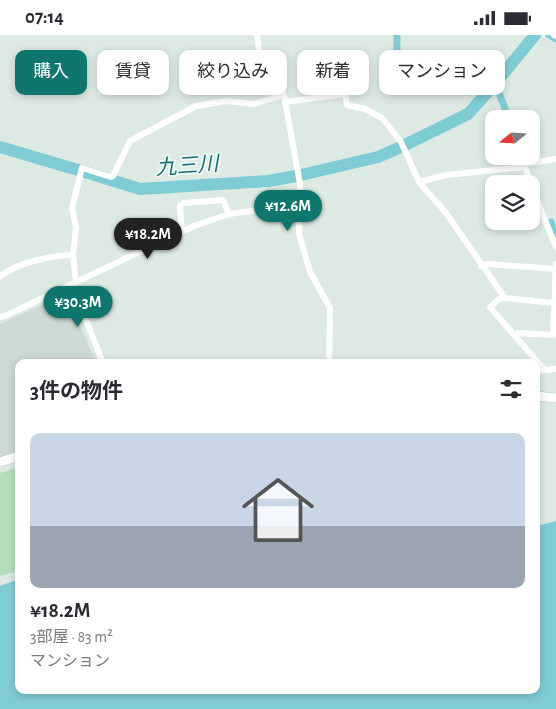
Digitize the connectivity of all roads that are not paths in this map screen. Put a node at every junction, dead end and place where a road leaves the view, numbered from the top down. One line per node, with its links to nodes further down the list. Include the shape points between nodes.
1 (257, 35): 2 (street, via 261,64 281,85)
2 (284, 98): 6 (street, via 345,94 347,105 365,109 382,118 401,142); 7 (street, via 300,183); 12 (street, via 254,104 226,101 201,104 130,141 113,176 82,168 72,208 76,227)
3 (556, 159): 4 (street, via 524,164)
4 (524, 167): 5 (street); 6 (street, via 446,175)
5 (527, 175)
6 (419, 182): 14 (street, via 446,213)
7 (300, 205): 9 (street); 25 (street, via 298,224 305,256 330,308)
8 (540, 207): 11 (street)
9 (229, 215): 10 (street); 10 (street, via 223,200 183,203 180,206)
10 (182, 232): 18 (street)
11 (556, 247)
12 (73, 255): 16 (street, via 53,256 12,269); 18 (street)
13 (556, 264): 15 (street)
14 (481, 266): 15 (street); 20 (street)
15 (556, 269): 17 (street)
16 (0, 277)
17 (556, 278): 21 (street)
18 (76, 282): 19 (street)
19 (69, 286): 22 (street); 24 (street)
20 (505, 298): 21 (street); 23 (street, via 490,307)
21 (554, 303): 23 (street, via 553,335 518,333)
22 (0, 317)
23 (515, 336): 26 (street)
24 (101, 359)
25 (329, 359)
26 (535, 359)
27 (540, 364): 28 (street)
28 (544, 369): 29 (street); 30 (street)
29 (556, 369)
30 (540, 370)
31 (540, 396): 32 (main road)
32 (556, 398)
33 (15, 457): 34 (main road)
34 (0, 463)

